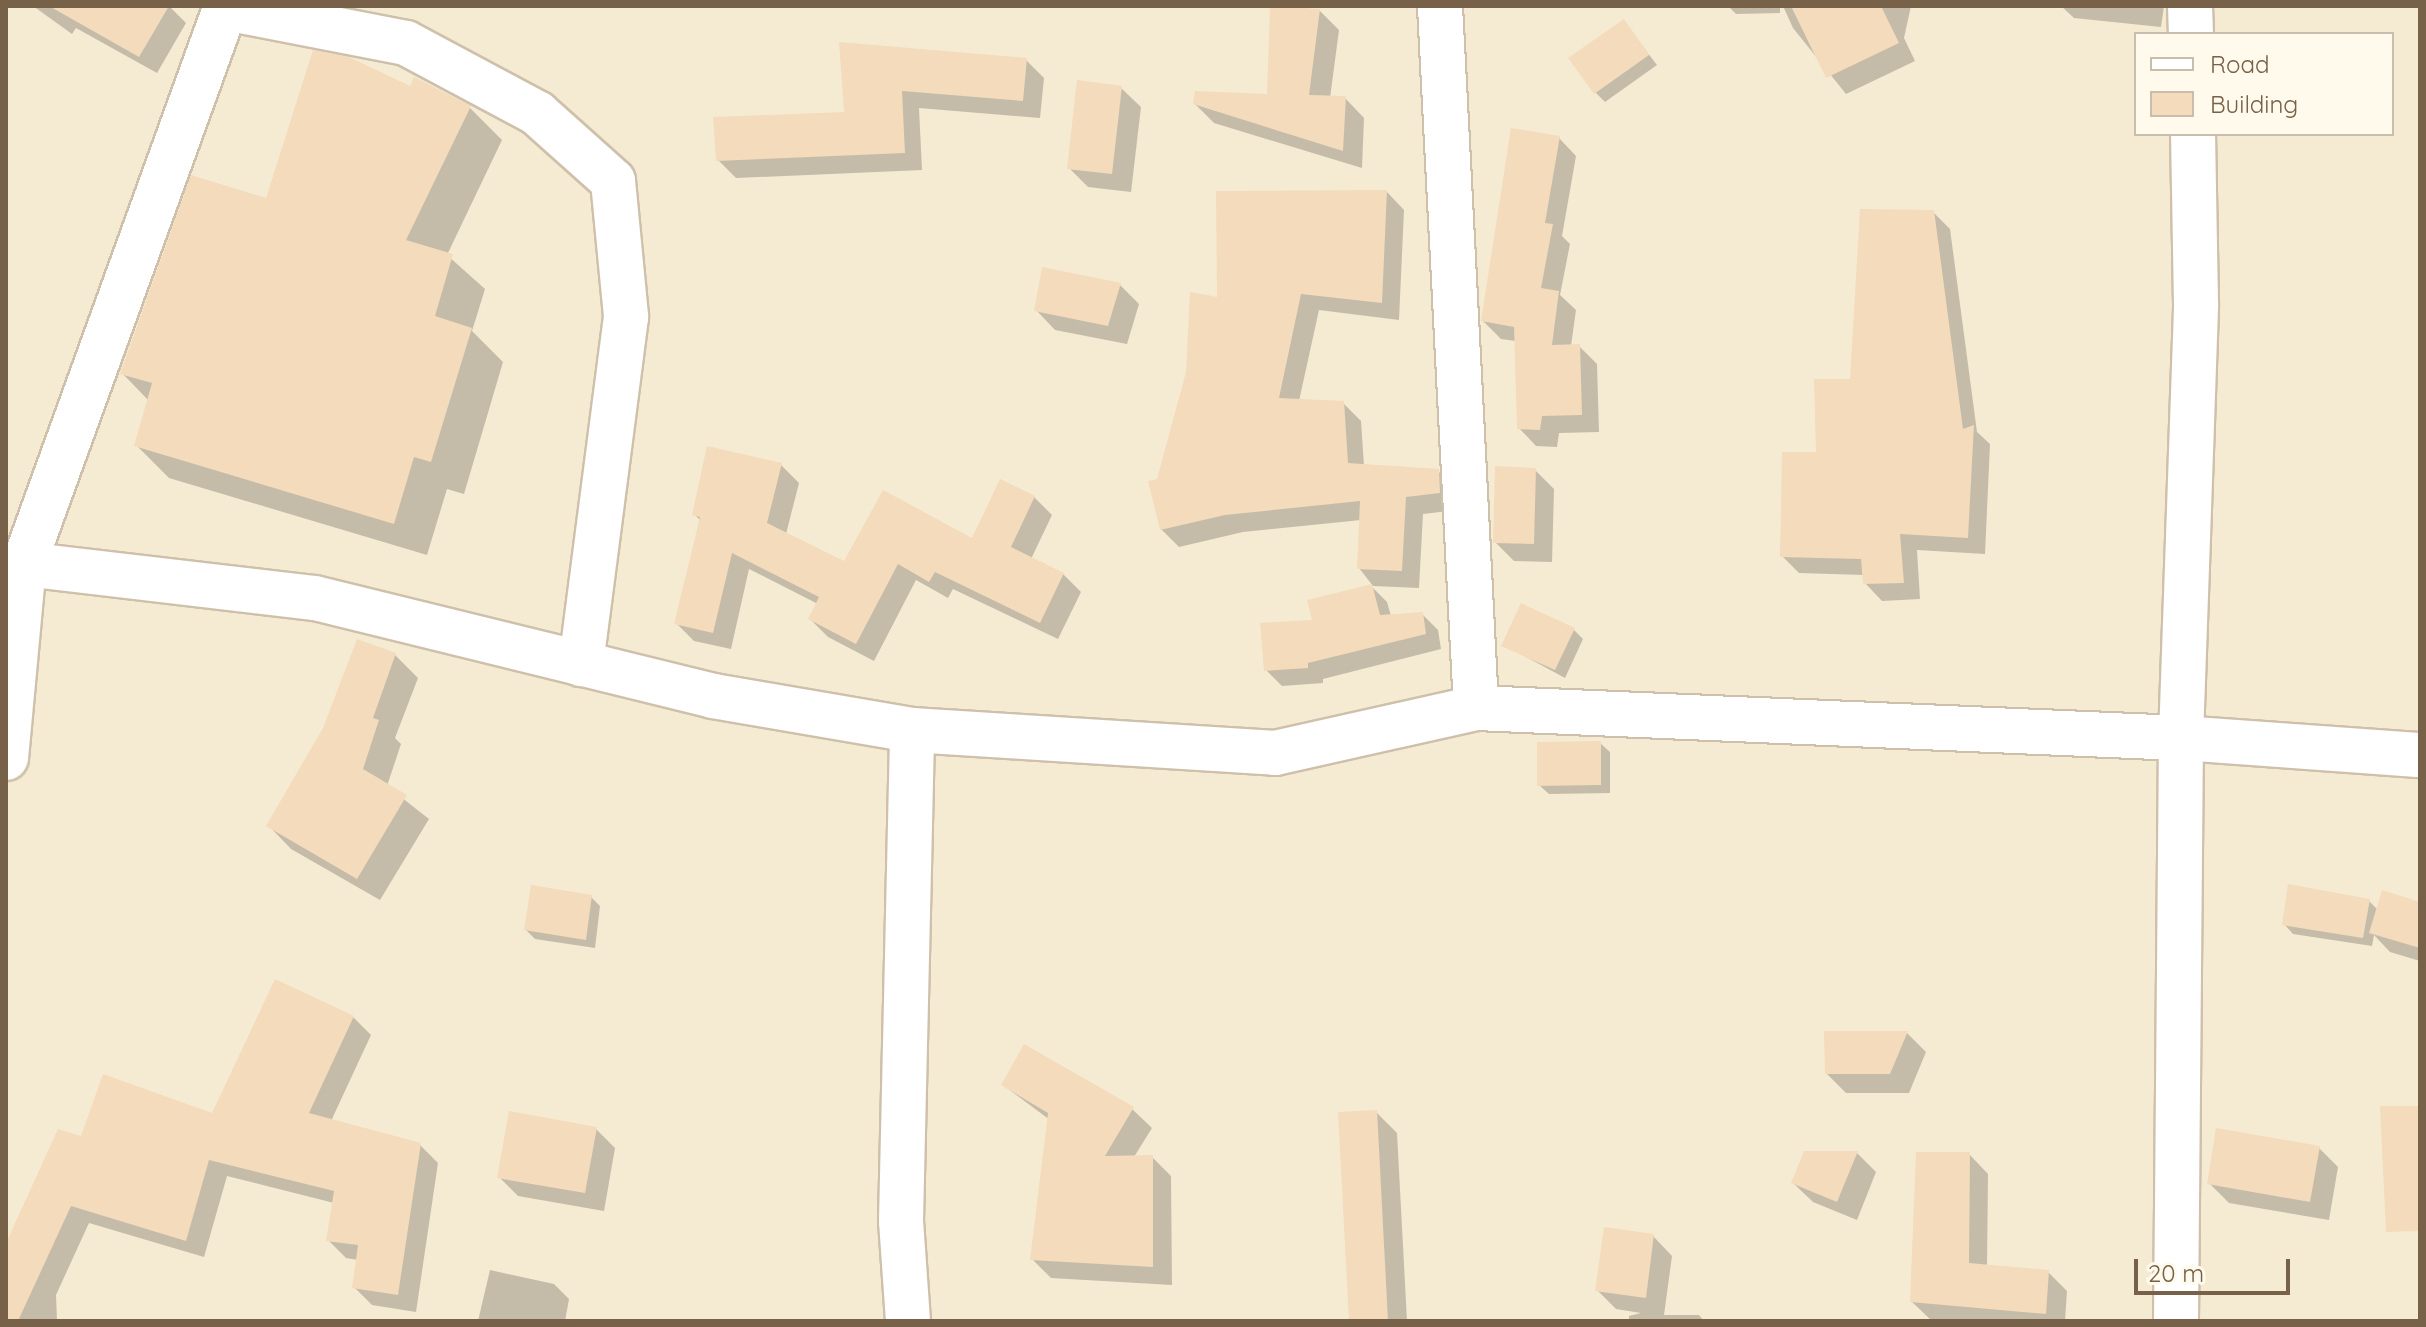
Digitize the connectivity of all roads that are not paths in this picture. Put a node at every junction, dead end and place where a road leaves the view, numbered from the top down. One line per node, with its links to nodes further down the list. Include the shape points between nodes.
1 (1440, 6): 8 (street)
2 (2190, 6): 4 (street)
3 (226, 7): 6 (street); 7 (street, via 406,43 537,113 613,181 626,317)
4 (2191, 32)
5 (2193, 136): 10 (street, via 2196,304)
6 (15, 567): 7 (street, via 315,598); 12 (street)
7 (581, 664): 9 (street, via 713,696)
8 (1476, 708): 9 (street, via 1275,753); 10 (street)
9 (912, 730): 13 (street, via 901,1221)
10 (2181, 738): 11 (street); 14 (street)
11 (2420, 755)
12 (6, 758)
13 (908, 1321)
14 (2176, 1321)

